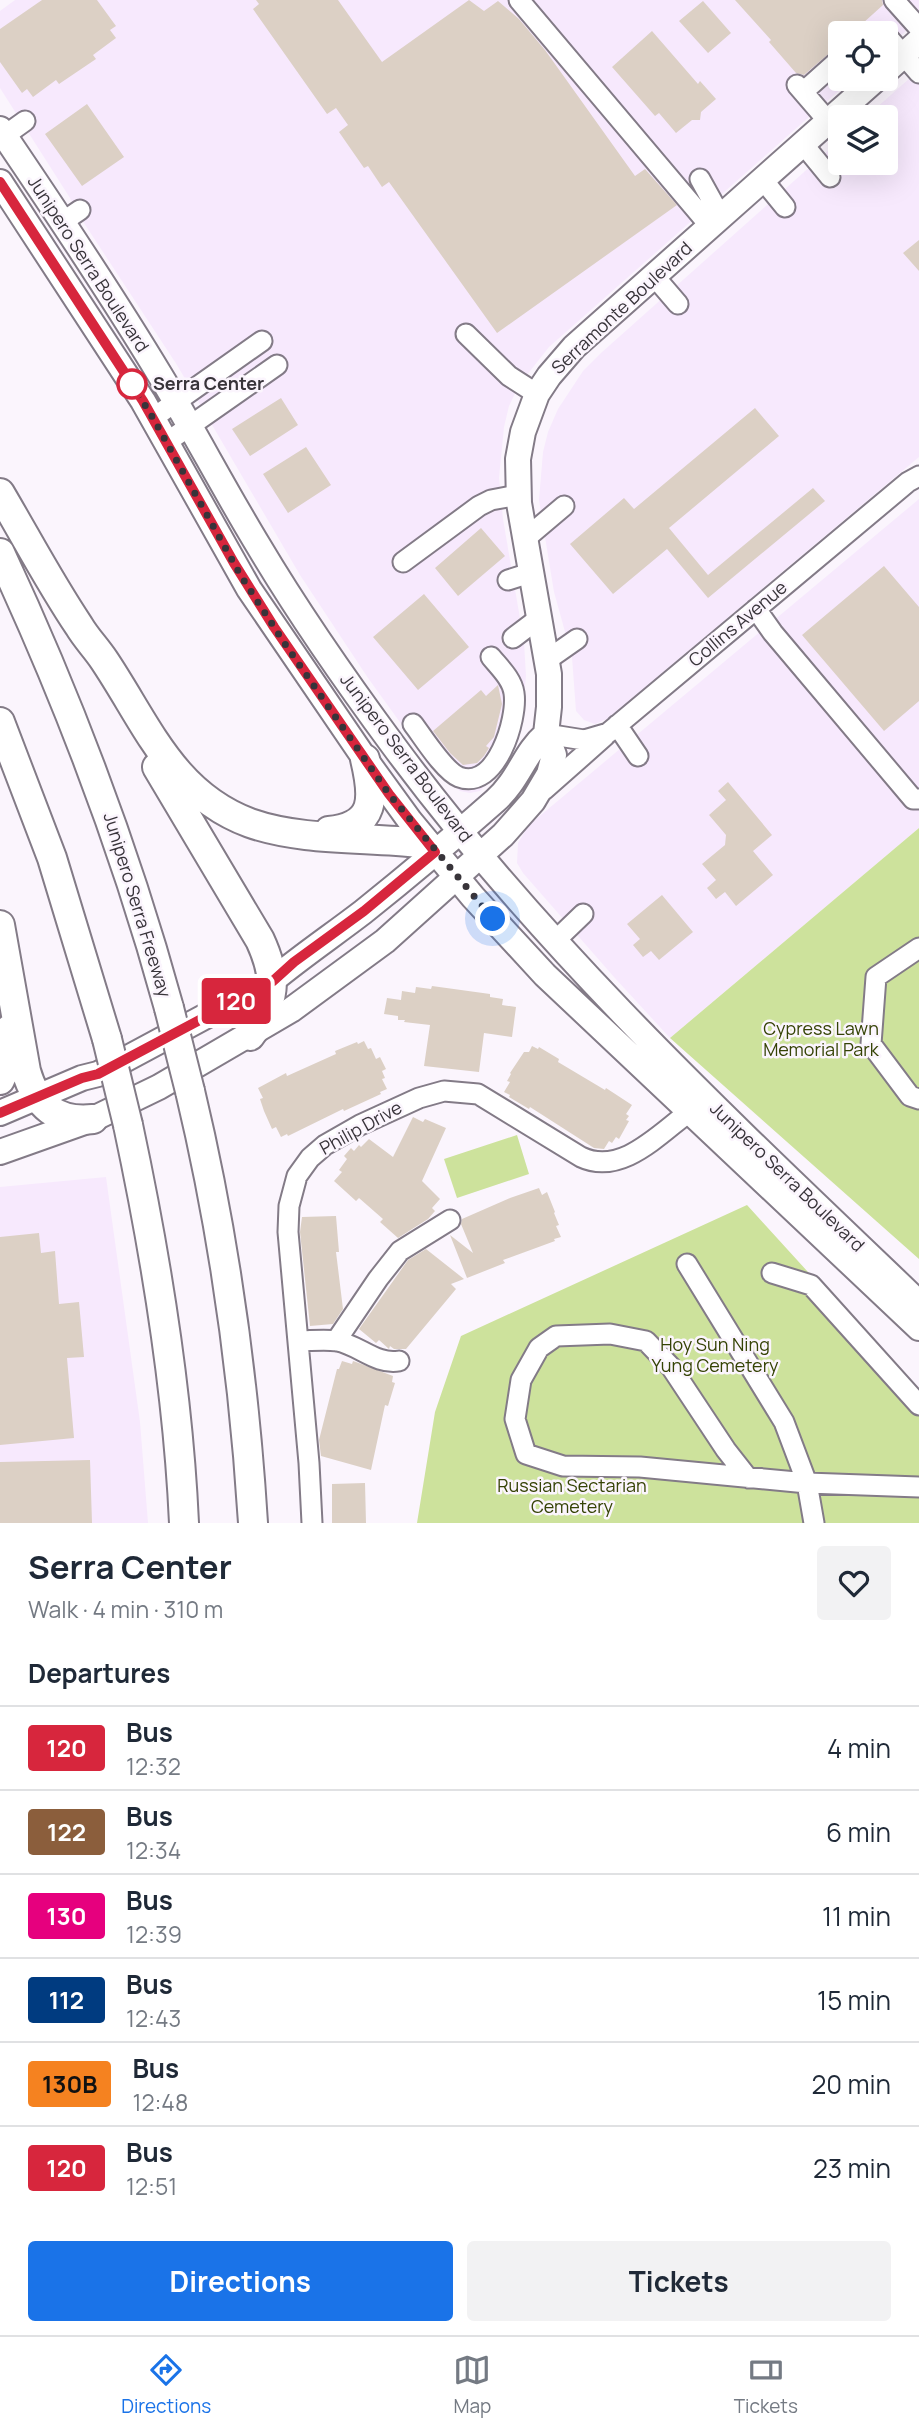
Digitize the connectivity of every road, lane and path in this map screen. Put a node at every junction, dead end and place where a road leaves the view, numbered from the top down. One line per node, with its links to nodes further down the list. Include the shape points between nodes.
1 (519, 0): 16 (street)
2 (894, 0): 3 (street)
3 (919, 28)
4 (828, 68): 8 (street, via 800,89)
5 (862, 91): 6 (main road, Serramonte Boulevard)
6 (846, 105)
7 (25, 121): 9 (street)
8 (828, 121): 10 (main road, Serramonte Boulevard)
9 (2, 135): 23 (main road, Junipero Serra Boulevard, via 71,217)
10 (803, 144): 11 (street); 13 (main road, Serramonte Boulevard)
11 (830, 177)
12 (700, 179): 16 (street)
13 (762, 180): 15 (street); 16 (main road, Serramonte Boulevard)
14 (0, 182): 24 (main road, Junipero Serra Boulevard)
15 (785, 208)
16 (716, 221): 17 (main road, Serramonte Boulevard)
17 (654, 276): 18 (street); 22 (main road, Serramonte Boulevard, via 569,352)
18 (678, 304)
19 (466, 334): 22 (street, via 509,376)
20 (262, 341): 23 (street)
21 (277, 365): 25 (street)
22 (537, 394): 29 (main road, Serramonte Boulevard, via 520,446)
23 (176, 402): 24 (street); 25 (main road, Junipero Serra Boulevard)
24 (153, 418): 26 (main road, Junipero Serra Boulevard)
25 (190, 425): 26 (street); 43 (main road, Junipero Serra Boulevard, via 266,541 325,649)
26 (167, 442): 46 (main road, Junipero Serra Boulevard, via 249,589)
27 (915, 484): 34 (street, Collins Avenue)
28 (0, 493): 36 (highway)
29 (518, 495): 31 (main road, Serramonte Boulevard); 33 (street, via 479,506)
30 (564, 506): 31 (street)
31 (525, 539): 35 (main road, Serramonte Boulevard, via 519,577)
32 (0, 553): 81 (highway, Junipero Serra Freeway, bridge, via 96,777 169,1008 214,1206 232,1314)
33 (403, 562)
34 (755, 609): 42 (street, Collins Avenue); 47 (street, via 913,799)
35 (538, 619): 37 (street); 40 (main road, Serramonte Boulevard)
36 (79, 626): 50 (highway, via 162,755 188,784 238,818); 58 (highway, via 260,940)
37 (513, 638)
38 (577, 639): 40 (street)
39 (491, 657): 43 (street, via 508,677 514,696 510,732 493,766 470,778 460,777)
40 (547, 660): 44 (main road, Serramonte Boulevard, via 550,699)
41 (0, 722): 80 (highway, bridge, via 56,869 128,1125 161,1300)
42 (613, 729): 44 (street, via 584,740); 45 (street); 48 (street, Collins Avenue)
43 (404, 731): 49 (main road, Junipero Serra Boulevard)
44 (546, 734): 48 (main road, Serramonte Boulevard, via 554,761); 49 (main road, via 532,747 509,786)
45 (638, 756)
46 (365, 760): 50 (highway, via 371,797 362,819 337,831); 51 (main road, Junipero Serra Boulevard)
47 (919, 799)
48 (533, 801): 52 (main road, Serramonte Boulevard)
49 (460, 831): 51 (main road); 52 (main road, Junipero Serra Boulevard)
50 (290, 832): 51 (highway, via 418,844)
51 (435, 852): 53 (main road, Junipero Serra Boulevard); 58 (main road)
52 (481, 856): 53 (main road, Serramonte Boulevard); 56 (main road, Junipero Serra Boulevard)
53 (457, 877): 60 (main road, Serramonte Boulevard, via 385,941); 64 (main road, Junipero Serra Boulevard, via 545,975)
54 (583, 914): 56 (street)
55 (0, 925): 59 (highway)
56 (556, 940): 71 (main road, Junipero Serra Boulevard, via 712,1104)
57 (919, 948): 63 (street, via 876,977 871,1044 910,1096)
58 (273, 981): 60 (highway, via 267,1011); 62 (main road, via 122,1063)
59 (11, 988): 61 (highway, via 10,1045); 62 (highway, via 26,1071)
60 (250, 1036): 66 (main road, Serramonte Boulevard)
61 (0, 1080)
62 (37, 1098): 65 (main road); 66 (highway, via 66,1118)
63 (919, 1099)
64 (689, 1112): 72 (main road, Junipero Serra Boulevard); 74 (street, Philip Drive, via 625,1157 610,1162 581,1157 478,1094 444,1091 419,1098 326,1144 297,1177 289,1206)
65 (0, 1113)
66 (93, 1119): 67 (main road, Serramonte Boulevard)
67 (0, 1152)
68 (450, 1220): 73 (street, via 400,1251)
69 (687, 1264): 78 (street, via 784,1422)
70 (772, 1273): 76 (street, via 811,1285)
71 (919, 1303)
72 (919, 1328)
73 (336, 1341): 74 (street); 75 (street, via 388,1363)
74 (298, 1342): 82 (street, Philip Drive)
75 (399, 1361)
76 (919, 1405)
77 (748, 1478): 77 (street, via 671,1367 646,1341 610,1334 556,1336 539,1348 521,1380 515,1419 526,1454 563,1466 640,1467); 78 (street)
78 (807, 1483): 79 (street); 83 (street)
79 (919, 1487)
80 (184, 1523)
81 (253, 1523)
82 (312, 1523)
83 (814, 1523)

